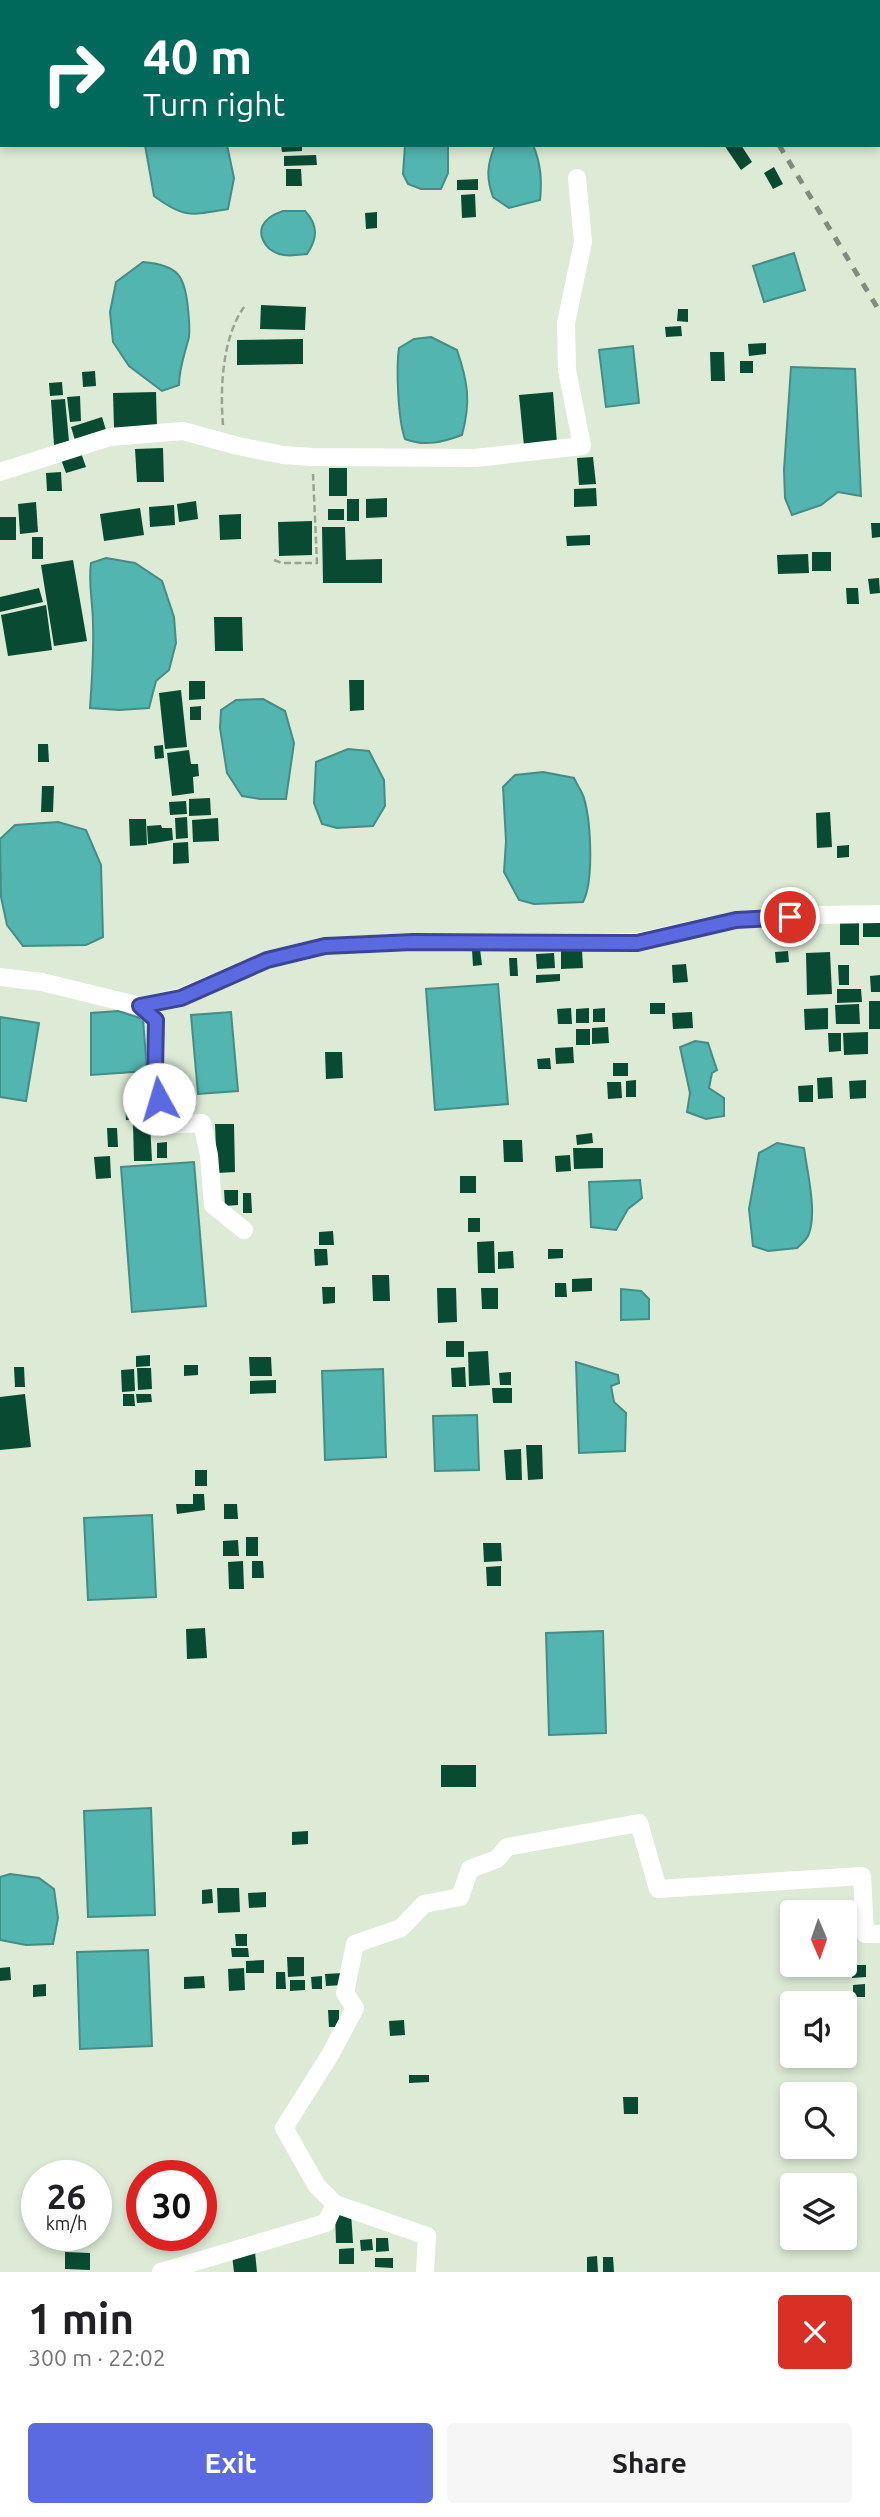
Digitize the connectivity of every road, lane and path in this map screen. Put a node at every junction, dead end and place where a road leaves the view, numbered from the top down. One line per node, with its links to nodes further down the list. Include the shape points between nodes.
1 (577, 178): 4 (street, via 583,242 566,323 567,370 582,446 475,458)
2 (244, 307): 3 (path, via 227,347)
3 (224, 442): 4 (street, via 283,456); 5 (street, via 183,431 110,437)
4 (312, 457): 6 (path, via 317,563)
5 (0, 472)
6 (274, 560)
7 (880, 914): 9 (street, via 736,920 637,943 325,946 267,960 181,998)
8 (0, 976): 9 (street)
9 (140, 1006): 10 (street, via 156,1020 155,1073 162,1125 202,1123 213,1205)
10 (244, 1230)
11 (880, 1934): 12 (street, via 865,1934 862,1876 658,1889 639,1823 507,1847 497,1859 470,1869 460,1897 424,1905 401,1928 355,1944 345,1993 355,2008 284,2128 317,2186)
12 (335, 2204): 13 (street, via 326,2223); 14 (street, via 427,2236)
13 (161, 2272)
14 (425, 2272)

